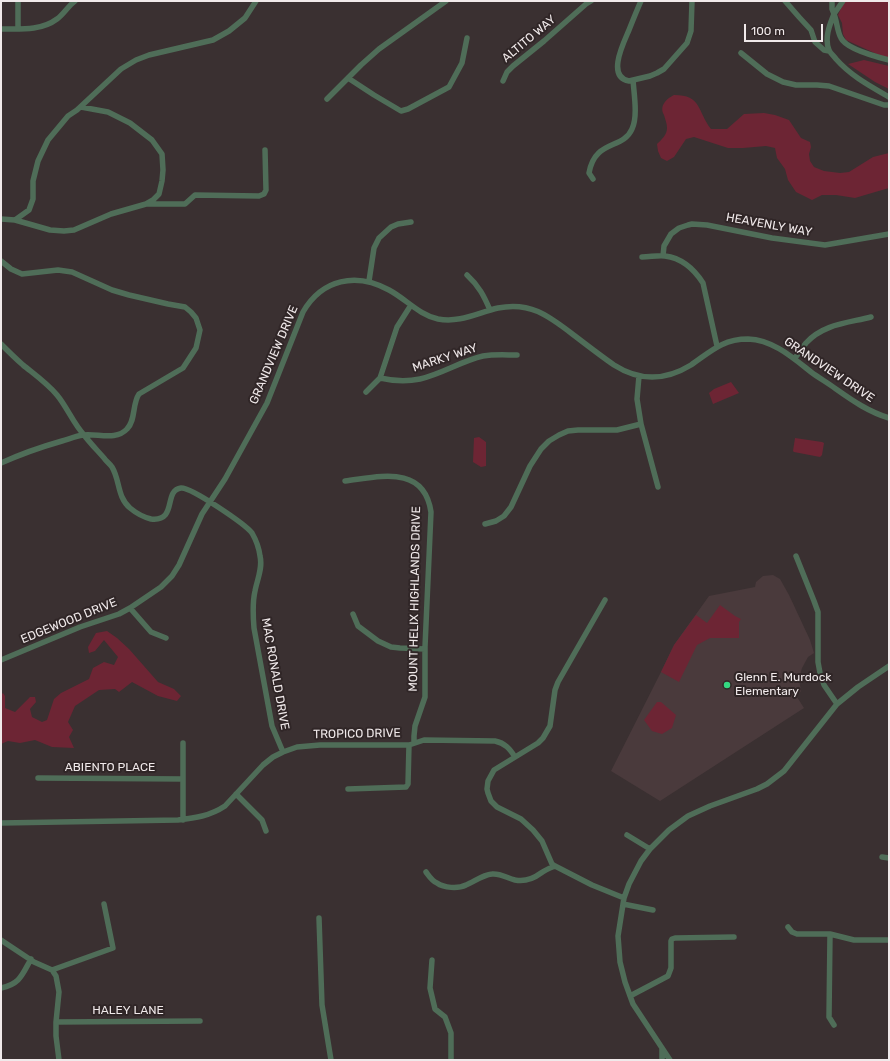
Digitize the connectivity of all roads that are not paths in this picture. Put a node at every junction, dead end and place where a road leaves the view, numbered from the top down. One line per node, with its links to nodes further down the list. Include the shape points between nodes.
1 (18, 1): 13 (street)
2 (75, 1): 13 (street, via 51,22)
3 (256, 1): 24 (street, via 245,18 214,40 136,60 121,69)
4 (446, 1): 18 (street, via 379,49)
5 (591, 1): 20 (street, ALTITO WAY, via 513,66)
6 (641, 1): 19 (street, via 617,63 620,77 626,81)
7 (692, 1): 19 (street, via 691,32 687,43 664,69)
8 (785, 1): 15 (street, via 811,30 815,42)
9 (832, 1): 11 (street)
10 (843, 1): 11 (street)
11 (834, 14): 15 (street, via 827,36); 17 (street, via 844,43)
12 (1, 29): 13 (street)
13 (18, 29)
14 (467, 38): 18 (street, via 462,63 449,87 408,109 400,111)
15 (829, 51): 21 (street, via 843,67)
16 (741, 53): 23 (street, via 767,74 783,82 830,86)
17 (889, 60)
18 (348, 78): 22 (street)
19 (633, 80): 26 (street, via 633,128 623,140 606,147 592,161 589,173)
20 (503, 81)
21 (889, 97)
22 (327, 99)
23 (889, 105)
24 (81, 106): 27 (street, via 108,112 130,123 152,140 162,154 164,170 159,194); 29 (street, via 68,116 48,140 35,171 29,210)
25 (264, 150): 27 (street, via 264,194 195,195 185,204)
26 (594, 179)
27 (146, 204): 29 (street, via 111,214 74,230 50,230)
28 (1, 219): 29 (street)
29 (15, 220)
30 (411, 222): 36 (street, via 391,227 379,238 374,248)
31 (889, 234): 32 (street, HEAVENLY WAY, via 825,245 688,224 671,234 664,246)
32 (663, 256): 33 (street); 41 (street, via 676,259 690,267 703,283)
33 (642, 257)
34 (1, 261): 49 (street, via 22,274 58,270 72,272 112,290 185,308 196,318 200,330 196,348 183,368 138,394 132,422 128,428 108,436)
35 (467, 275): 38 (street, via 484,295)
36 (369, 281): 37 (street, GRANDVIEW DRIVE, via 390,290); 53 (street, GRANDVIEW DRIVE, via 339,282 323,290 309,302 267,404)
37 (412, 305): 38 (street, GRANDVIEW DRIVE, via 426,315 455,320); 45 (street, via 397,327)
38 (490, 310): 44 (street, GRANDVIEW DRIVE, via 521,307 550,317 623,371)
39 (870, 317): 43 (street, via 825,329 812,337)
40 (1, 344): 49 (street, via 57,395)
41 (717, 346): 43 (street, GRANDVIEW DRIVE, via 726,342 759,340); 44 (street, GRANDVIEW DRIVE, via 674,373 655,377)
42 (517, 355): 45 (street, MARKY WAY, via 484,356 419,379 398,381)
43 (795, 358): 47 (street, GRANDVIEW DRIVE, via 852,401)
44 (640, 376): 48 (street, via 637,399)
45 (380, 378): 46 (street)
46 (366, 392)
47 (889, 418)
48 (641, 424): 52 (street); 54 (street, via 617,430 578,430 558,435 540,449 504,516)
49 (83, 435): 50 (street, via 43,446); 53 (street, MAC RONALD DRIVE, via 112,467 123,500 140,515 156,519 163,517 168,512 173,493 181,488)
50 (1, 463)
51 (345, 481): 60 (street, MOUNT HELIX HIGHLANDS DRIVE, via 400,477 417,485 427,497 431,512)
52 (658, 487)
53 (210, 502): 57 (street, EDGEWOOD DRIVE, via 172,576 161,587); 66 (street, MAC RONALD DRIVE, via 246,527 256,540 261,557 253,601 254,628 272,726)
54 (486, 524)
55 (796, 556): 63 (street, via 818,612 820,673 824,685)
56 (605, 600): 67 (street, via 558,682 550,726 538,743)
57 (130, 608): 59 (street, via 151,632); 61 (street, EDGEWOOD DRIVE)
58 (353, 614): 60 (street, via 358,626 378,641 396,648)
59 (166, 638)
60 (425, 650): 65 (street, MOUNT HELIX HIGHLANDS DRIVE, via 424,697)
61 (1, 660)
62 (889, 666): 63 (street)
63 (837, 704): 76 (street, via 784,771 757,789 688,816)
64 (183, 743): 69 (street)
65 (412, 744): 66 (street, TROPICO DRIVE, via 320,745 297,747); 67 (street, TROPICO DRIVE, via 424,740 495,741 509,748); 70 (street, MOUNT HELIX HIGHLANDS DRIVE, via 406,787)
66 (282, 752): 71 (street, TROPICO DRIVE, via 263,765)
67 (516, 757): 79 (street, via 491,774 487,785 489,797 497,807 521,819 533,830)
68 (38, 778): 69 (street, ABIENTO PLACE)
69 (183, 779): 72 (street)
70 (348, 789)
71 (236, 794): 72 (street, TROPICO DRIVE, via 217,811); 74 (street, via 262,820)
72 (184, 820): 73 (street, TROPICO DRIVE)
73 (1, 823)
74 (266, 831)
75 (627, 835): 76 (street)
76 (650, 849): 81 (street, via 629,884)
77 (882, 857): 78 (street)
78 (889, 858)
79 (555, 866): 80 (street, via 530,880 522,881 491,874 457,888 439,885); 81 (street)
80 (426, 872)
81 (623, 901): 83 (street); 94 (street, via 618,936 620,962)
82 (104, 904): 92 (street, via 113,948)
83 (653, 910)
84 (319, 918): 100 (street, via 322,1005)
85 (788, 928): 86 (street, via 797,934)
86 (830, 934): 89 (street, via 854,940); 97 (street, via 830,1017)
87 (734, 937): 94 (street, via 672,939 671,968 668,976)
88 (1, 940): 90 (street)
89 (889, 940)
90 (30, 960): 92 (street); 93 (street, via 14,984)
91 (432, 960): 101 (street, via 432,1000 435,1010 445,1017 451,1033)
92 (52, 970): 96 (street, via 59,992)
93 (1, 988)
94 (630, 996): 98 (street)
95 (200, 1021): 96 (street, HALEY LANE)
96 (56, 1022): 99 (street)
97 (834, 1025)
98 (662, 1048): 102 (street); 103 (street)
99 (59, 1060)
100 (331, 1060)
101 (451, 1060)
102 (662, 1060)
103 (670, 1060)

